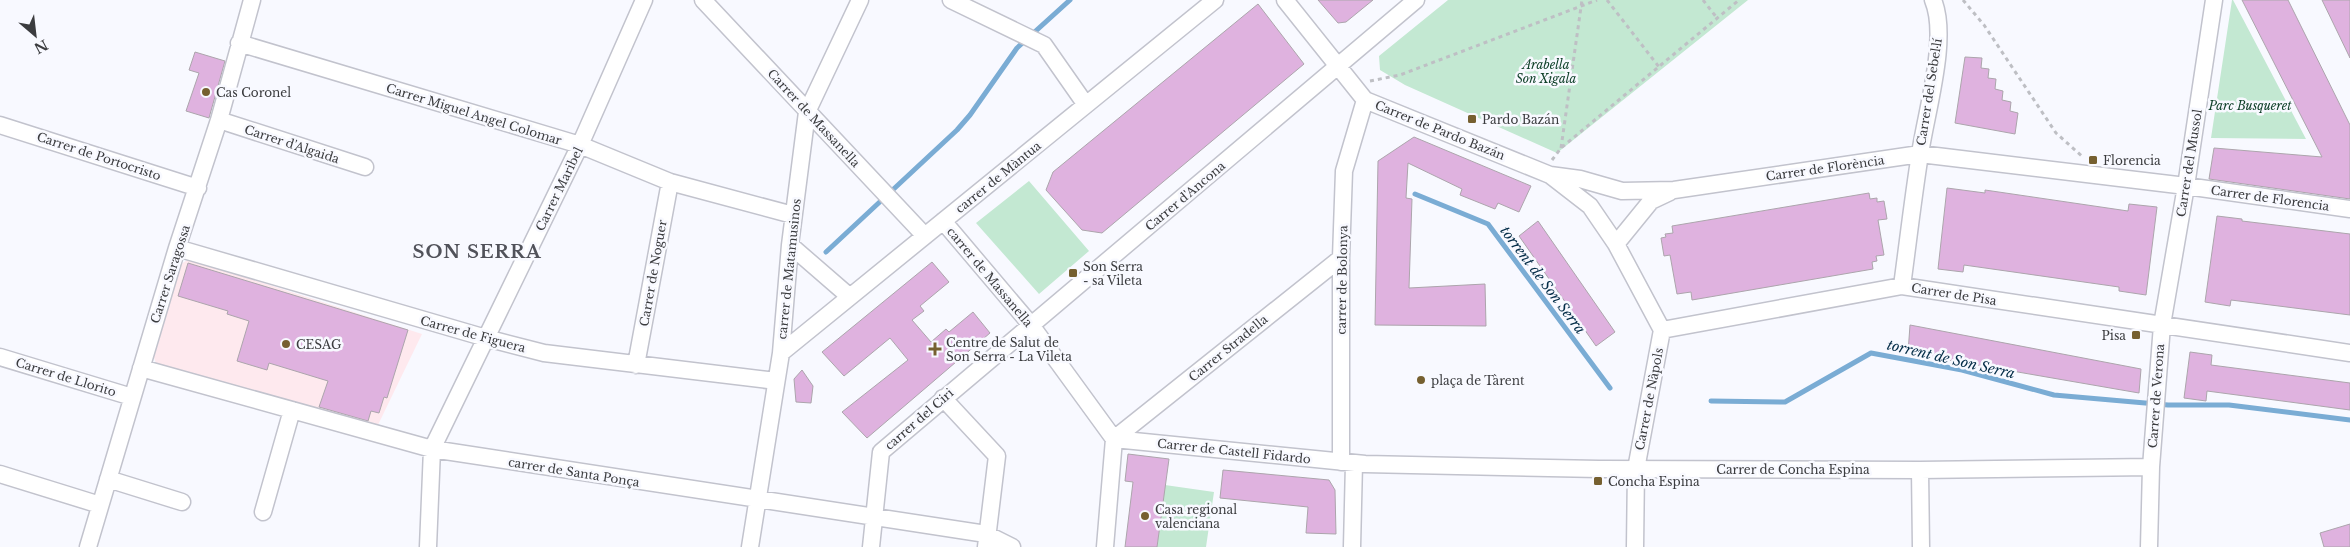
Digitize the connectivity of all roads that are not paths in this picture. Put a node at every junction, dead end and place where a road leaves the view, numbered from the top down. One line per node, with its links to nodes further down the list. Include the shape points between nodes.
1 (644, 0): 18 (street, Carrer Maribel)
2 (703, 0): 15 (street, Carrer de Massanella)
3 (860, 0): 15 (street, carrer de Matamusinos)
4 (951, 0): 14 (street, via 1044,45)
5 (1215, 0): 14 (street, carrer de Màntua)
6 (1285, 0): 12 (street, Carrer de Pardo Bazán)
7 (1416, 0): 12 (street, Carrer d'Ancona)
8 (1933, 0): 19 (street, Carrer del Sebel·lí, via 1939,40)
9 (2214, 0): 24 (street, Carrer del Mussol)
10 (247, 1): 11 (street, Carrer Saragossa)
11 (239, 43): 16 (street, Carrer Saragossa); 18 (street, Carrer Miguel Angel Colomar)
12 (1339, 66): 13 (street, Carrer de Pardo Bazán); 37 (street, Carrer d'Ancona)
13 (1365, 100): 21 (street, Carrer de Pardo Bazán); 34 (street, carrer de Bolonya, via 1344,171)
14 (1086, 105): 29 (street, carrer de Màntua)
15 (807, 112): 28 (street, carrer de Matamusinos); 30 (street, Carrer de Massanella)
16 (219, 120): 20 (street, Carrer d'Algaida); 25 (street, Carrer Saragossa)
17 (0, 125): 25 (street, Carrer de Portocristo)
18 (580, 145): 23 (street, Carrer Miguel Angel Colomar); 40 (street, Carrer Maribel)
19 (1920, 154): 22 (street, Carrer de Florència); 26 (street, Carrer de Florència); 35 (street, Carrer del Sebel·lí)
20 (365, 167)
21 (1547, 174): 26 (street, Carrer de Florència, via 1622,191); 31 (street, via 1590,206)
22 (2101, 176): 24 (street, Carrer de Florencia)
23 (670, 182): 28 (street, Carrer Miguel Angel Colomar); 44 (street, Carrer de Noguer)
24 (2186, 186): 27 (street, Carrer de Florencia); 38 (street, Carrer del Mussol)
25 (198, 188): 33 (street, Carrer Saragossa)
26 (1674, 190): 31 (street, via 1651,201)
27 (2350, 209)
28 (794, 215): 32 (street, carrer de Matamusinos)
29 (943, 221): 30 (street, carrer de Màntua); 37 (street, carrer de Massanella)
30 (925, 236): 36 (street, carrer de Màntua)
31 (1616, 244): 39 (street)
32 (790, 245): 36 (street); 41 (street, carrer de Matamusinos)
33 (177, 248): 40 (street, Carrer de Figuera); 45 (street, Carrer Saragossa)
34 (1341, 258): 50 (street, Carrer Stradella); 52 (street, carrer de Bolonya)
35 (1902, 286): 38 (street, Carrer de Pisa); 39 (street, Carrer de Pisa)
36 (850, 297): 41 (street, carrer de Màntua)
37 (1031, 325): 48 (street, carrer del Ciri); 50 (street, carrer de Massanella)
38 (2162, 325): 42 (street, Carrer de Pisa); 53 (street, Carrer de Verona)
39 (1662, 330): 54 (street, Carrer de Nàpols)
40 (486, 338): 44 (street, Carrer de Figuera, via 544,353); 51 (street, Carrer Maribel)
41 (781, 353): 46 (street, carrer de Matamusinos)
42 (2350, 353)
43 (0, 357): 47 (street, Carrer de Llorito)
44 (636, 365): 46 (street, Carrer de Figuera)
45 (141, 368): 47 (street, Carrer Saragossa); 49 (street, carrer de Santa Ponça)
46 (776, 381): 58 (street, carrer de Matamusinos)
47 (132, 397): 57 (street, Carrer Saragossa)
48 (943, 398): 62 (street, carrer del Ciri, via 881,452); 63 (street, via 997,456)
49 (292, 410): 51 (street, carrer de Santa Ponça); 61 (street)
50 (1114, 439): 52 (street, Carrer de Castell Fidardo); 69 (street)
51 (432, 449): 58 (street, carrer de Santa Ponça); 65 (street, Carrer Maribel)
52 (1348, 463): 54 (street, Carrer de Concha Espina); 70 (street, carrer de Bolonya)
53 (2151, 467): 55 (street, Carrer de Concha Espina); 73 (street)
54 (1636, 469): 55 (street, Carrer de Concha Espina); 71 (street, Carrer de Nàpols)
55 (1920, 470): 72 (street)
56 (0, 474): 60 (street)
57 (108, 479): 59 (street); 60 (street, Carrer Saragossa)
58 (756, 500): 62 (street, carrer de Santa Ponça); 66 (street, carrer de Matamusinos)
59 (182, 502)
60 (100, 505): 64 (street, Carrer Saragossa)
61 (263, 512)
62 (874, 518): 63 (street, carrer de Santa Ponça); 67 (street, carrer del Ciri)
63 (986, 541): 68 (street, carrer de Santa Ponça)
64 (88, 547)
65 (428, 547)
66 (750, 547)
67 (871, 547)
68 (1012, 547)
69 (1104, 547)
70 (1352, 547)
71 (1636, 547)
72 (1921, 547)
73 (2149, 547)

